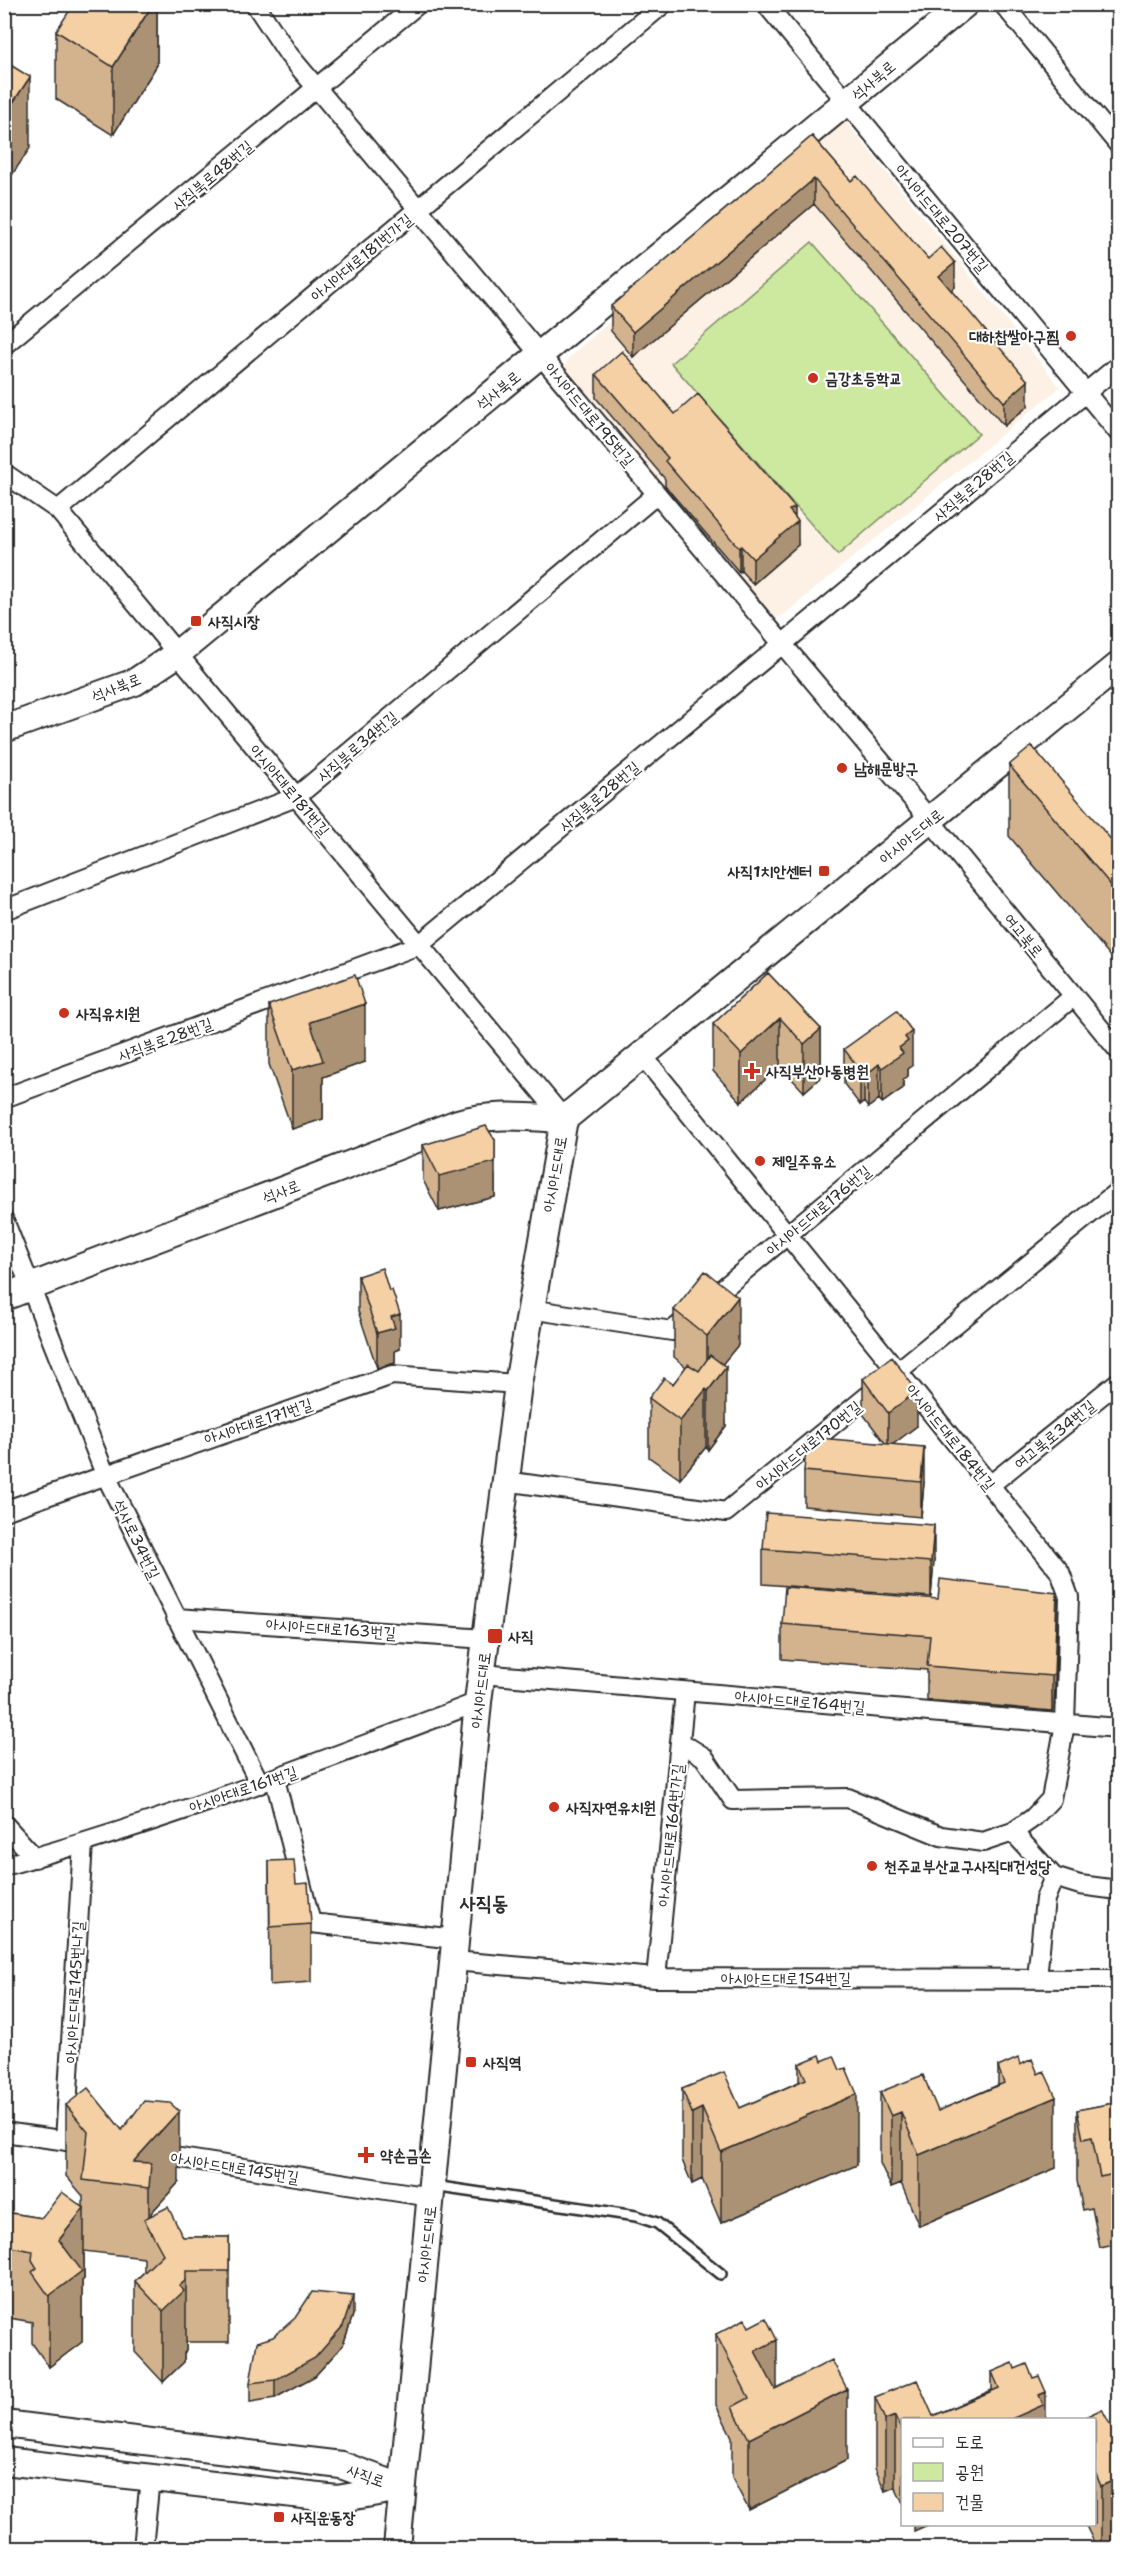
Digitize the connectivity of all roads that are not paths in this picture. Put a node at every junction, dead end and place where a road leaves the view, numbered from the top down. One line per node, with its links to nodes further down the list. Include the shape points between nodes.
1 (255, 4): 7 (street, 아시아드대로195번길)
2 (418, 4): 7 (street, 사직북로48번길)
3 (663, 4): 10 (street, 아시아대로181번가길)
4 (765, 4): 8 (street, 아시아드대로207번길)
5 (965, 4): 8 (main road, 석사북로)
6 (1003, 4): 9 (street)
7 (316, 89): 10 (street, 아시아드대로195번길); 11 (street, 사직북로48번길)
8 (846, 102): 12 (main road, 석사북로); 14 (street, 아시아드대로207번길)
9 (1119, 144)
10 (418, 209): 12 (street, 아시아드대로195번길); 18 (street, 아시아대로181번가길)
11 (4, 345)
12 (540, 355): 17 (street, 아시아드대로195번길); 20 (main road, 석사북로)
13 (1119, 366): 14 (street, 사직북로28번길)
14 (1086, 393): 15 (street, 아시아드대로207번길); 19 (street, 사직북로28번길)
15 (1119, 432)
16 (4, 472): 18 (street, 아시아대로181번길)
17 (657, 494): 19 (street, 아시아드대로195번길); 23 (street, 사직북로34번길)
18 (58, 510): 20 (street, 아시아대로181번길)
19 (783, 644): 24 (street, 아시아드대로195번길); 26 (street, 사직북로28번길)
20 (177, 654): 22 (main road, 석사북로, via 135,682); 23 (street, 아시아대로181번길)
21 (1119, 666): 24 (main road, 아시아드대로)
22 (4, 729)
23 (296, 797): 25 (street, 사직북로34번길); 26 (street, 아시아대로181번길)
24 (930, 820): 27 (street, 여고북로); 29 (main road, 아시아드대로)
25 (4, 910)
26 (419, 945): 30 (street, 사직북로28번길); 31 (street, 아시아대로181번길)
27 (1074, 996): 28 (street, 여고북로); 34 (street, 아시아드대로176번길)
28 (1119, 1050)
29 (642, 1055): 31 (main road, 아시아드대로); 34 (street, 아시아드대로184번길)
30 (4, 1098)
31 (564, 1119): 35 (main road, 석사로, via 508,1116 458,1123); 37 (main road, 아시아드대로)
32 (1119, 1191): 38 (street, 아시아드대로170번길)
33 (4, 1220): 35 (street, 석사로34번길)
34 (787, 1235): 37 (street, 아시아드대로176번길, via 672,1331); 38 (street, 아시아드대로184번길)
35 (29, 1287): 36 (main road, 석사로); 41 (street, 석사로34번길)
36 (4, 1297)
37 (530, 1309): 40 (main road, 아시아드대로)
38 (898, 1372): 42 (street, 아시아드대로170번길, via 726,1512); 43 (street, 아시아드대로184번길)
39 (1119, 1382): 43 (street, 여고북로34번길)
40 (518, 1384): 41 (street, 아시아대로171번길, via 392,1375); 42 (main road, 아시아드대로)
41 (105, 1474): 44 (street, 아시아대로171번길); 45 (street, 석사로34번길)
42 (505, 1481): 46 (main road, 아시아드대로)
43 (990, 1485): 50 (street, 아시아드대로184번길, via 1060,1572 1069,1597)
44 (4, 1511)
45 (176, 1618): 46 (street, 아시아드대로163번길); 53 (street, 석사로34번길)
46 (486, 1639): 47 (main road, 아시아드대로)
47 (482, 1674): 48 (street, 아시아드대로164번길); 49 (main road, 아시아드대로)
48 (685, 1692): 50 (street, 아시아드대로164번길); 52 (street, 아시아드대로164번가길)
49 (478, 1702): 53 (street, 아시아대로161번길); 61 (main road, 아시아드대로)
50 (1065, 1724): 51 (street, 아시아드대로164번길); 55 (street, 아시아드대로184번길, via 1051,1799)
51 (1119, 1728)
52 (680, 1742): 55 (street, via 704,1757 733,1800 848,1798 941,1836 983,1842); 62 (street, 아시아드대로164번가길)
53 (268, 1781): 56 (street, 아시아대로161번길); 61 (street, 석사로34번길, via 311,1923)
54 (4, 1824): 57 (street)
55 (1013, 1833): 59 (street)
56 (83, 1844): 57 (street, 아시아대로161번길); 66 (street, 아시아드대로145번나길)
57 (35, 1858): 58 (street, 아시아대로161번길)
58 (4, 1866)
59 (1054, 1877): 60 (street); 63 (street, via 1045,1899)
60 (1119, 1890)
61 (454, 1950): 62 (street, 아시아드대로154번길); 69 (main road, 아시아드대로)
62 (656, 1978): 63 (street, 아시아드대로154번길)
63 (1037, 1978): 64 (street, 아시아드대로154번길)
64 (1119, 1979)
65 (4, 2132): 66 (street)
66 (65, 2141): 67 (street)
67 (112, 2148)
68 (136, 2152): 69 (street, 아시아드대로145번길)
69 (431, 2191): 70 (lane, via 636,2216 657,2223); 74 (main road, 아시아드대로)
70 (722, 2274)
71 (4, 2424): 74 (main road, 사직로, via 341,2465)
72 (4, 2461): 73 (main road, 사직로)
73 (150, 2478): 74 (main road, 사직로, via 337,2499); 75 (street)
74 (401, 2487): 76 (main road, 아시아드대로)
75 (143, 2548)
76 (397, 2548)

